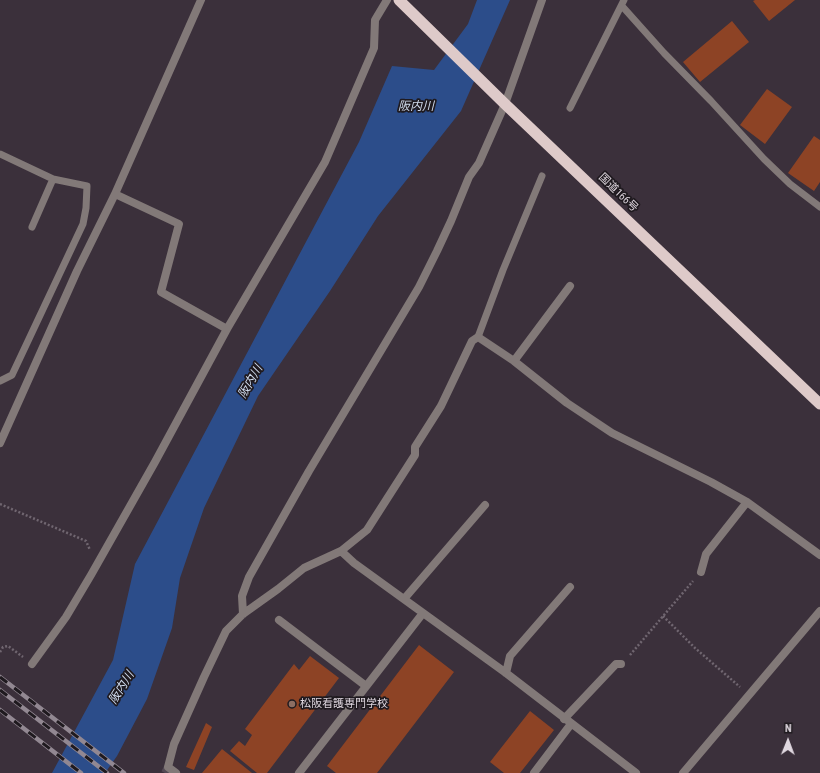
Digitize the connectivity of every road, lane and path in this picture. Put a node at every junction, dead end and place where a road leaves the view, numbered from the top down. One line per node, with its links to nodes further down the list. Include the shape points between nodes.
1 (201, 0): 11 (street)
2 (387, 0): 15 (street, via 375,20 374,48 325,162)
3 (399, 0): 6 (highway, 国道166号)
4 (542, 0): 6 (street)
5 (623, 3): 7 (lane); 12 (lane, via 664,53 764,159 790,184)
6 (505, 104): 19 (highway, 国道166号); 32 (street, via 419,287 249,577 242,596)
7 (570, 108)
8 (0, 154): 10 (lane)
9 (542, 176): 16 (lane)
10 (53, 179): 13 (lane); 18 (lane, via 87,186 83,224 12,375)
11 (115, 194): 15 (street, via 179,224 161,292); 20 (street, via 77,270)
12 (820, 207)
13 (32, 227)
14 (570, 286): 17 (street)
15 (227, 329): 27 (street)
16 (478, 337): 17 (street); 24 (street, via 472,341 441,406 415,447 414,455 371,524)
17 (514, 361): 21 (street, via 567,403 612,433)
18 (0, 381)
19 (820, 404)
20 (0, 443)
21 (747, 502): 25 (street); 26 (street, via 706,554)
22 (0, 504): 27 (path, via 86,541 90,549)
23 (485, 505): 29 (street)
24 (341, 551): 29 (street); 32 (street, via 304,568)
25 (820, 555)
26 (701, 572): 33 (path)
27 (90, 576): 36 (street, via 66,617)
28 (570, 587): 38 (street, via 510,656)
29 (404, 599): 31 (street)
30 (820, 611): 40 (street)
31 (423, 613): 38 (street); 39 (street)
32 (242, 614): 43 (street, via 226,631 174,744 168,767)
33 (663, 616): 37 (path); 40 (path)
34 (279, 620): 39 (street)
35 (0, 652): 36 (path, via 3,647 8,646)
36 (32, 664)
37 (621, 664): 41 (street, via 616,664)
38 (506, 673): 41 (street)
39 (366, 686): 44 (street)
40 (749, 695): 47 (street)
41 (564, 719): 42 (street)
42 (571, 724): 45 (street); 46 (street)
43 (176, 773)
44 (300, 773)
45 (534, 773)
46 (636, 773)
47 (683, 773)

